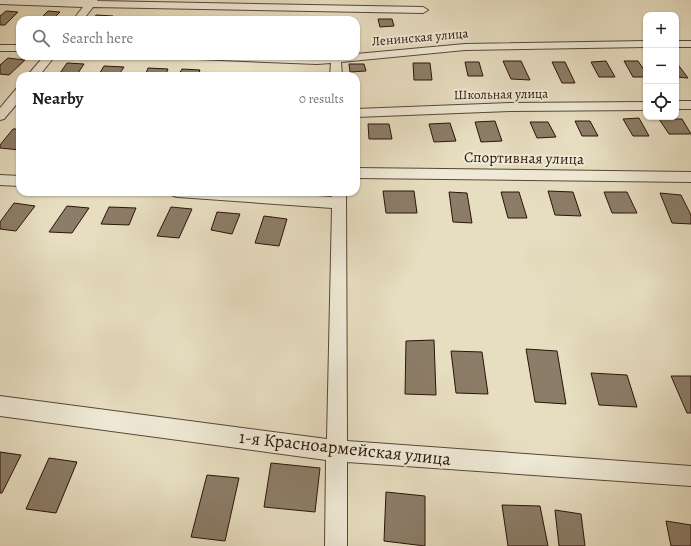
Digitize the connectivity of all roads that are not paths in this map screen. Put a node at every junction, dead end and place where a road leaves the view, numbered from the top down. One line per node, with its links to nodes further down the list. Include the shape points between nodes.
1 (0, 1): 2 (street)
2 (92, 3): 3 (street); 5 (street)
3 (329, 3): 4 (street); 6 (street)
4 (423, 10)
5 (81, 16)
6 (333, 16)
7 (643, 44): 12 (street, Ленинская улица, via 465,46)
8 (679, 44): 9 (street)
9 (691, 44)
10 (0, 48): 11 (street)
11 (16, 48)
12 (360, 55)
13 (47, 60): 17 (street)
14 (293, 60): 15 (street, Ленинская улица)
15 (322, 60)
16 (336, 60): 18 (street)
17 (36, 72)
18 (336, 72)
19 (15, 105): 24 (street)
20 (679, 105): 21 (street)
21 (691, 105)
22 (643, 106): 23 (street, Школьная улица, via 511,107)
23 (360, 113)
24 (0, 116)
25 (360, 173): 26 (street, Спортивная улица)
26 (691, 177)
27 (0, 180): 28 (street)
28 (16, 181)
29 (286, 196): 30 (street)
30 (340, 198): 32 (street)
31 (0, 406): 32 (street, 1-я Красноармейская улица)
32 (338, 451): 33 (street, 1-я Красноармейская улица); 34 (street)
33 (691, 476)
34 (336, 546)

